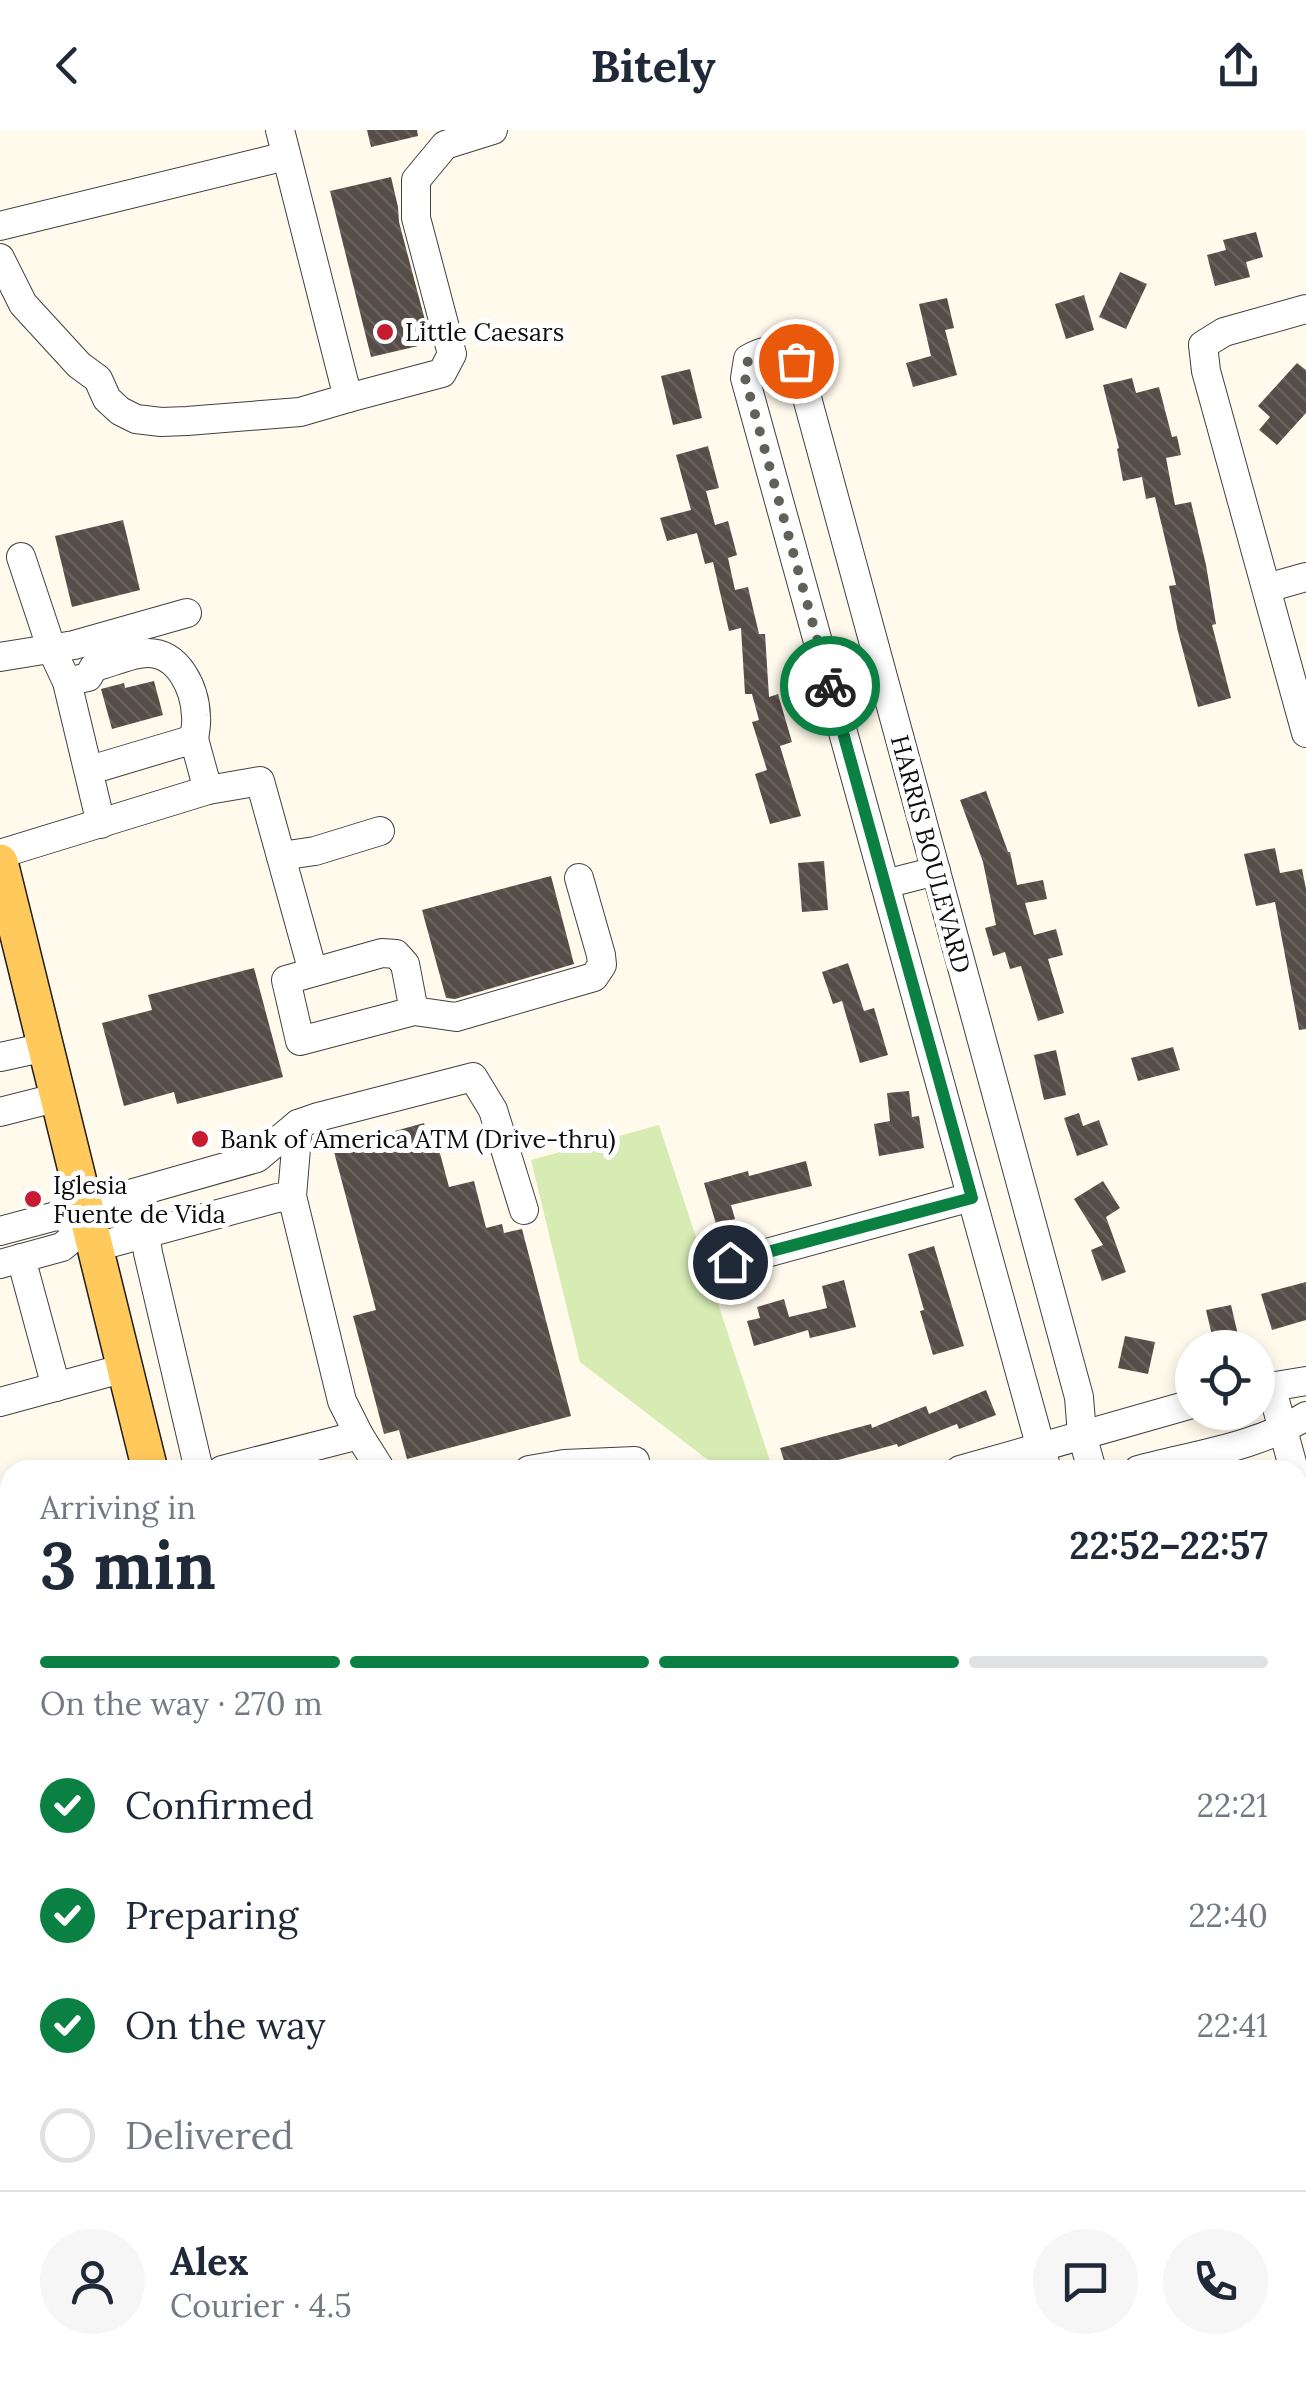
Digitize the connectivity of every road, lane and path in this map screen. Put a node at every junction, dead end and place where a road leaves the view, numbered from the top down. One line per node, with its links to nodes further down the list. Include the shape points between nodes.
1 (493, 130): 6 (street, via 445,146 416,180 416,218 452,354 442,373)
2 (283, 143): 3 (street); 6 (street)
3 (0, 226)
4 (0, 258): 6 (street, via 23,304 98,379 107,399 136,418 187,422 300,412)
5 (1306, 309): 9 (street, via 1224,332 1203,345)
6 (348, 398)
7 (21, 557): 11 (street)
8 (1306, 578): 9 (street)
9 (1267, 588): 14 (street)
10 (187, 613): 11 (street)
11 (52, 650): 12 (street); 13 (street)
12 (0, 657)
13 (77, 679): 15 (street, via 94,667 148,653 163,656 188,682); 16 (street)
14 (1306, 733)
15 (194, 740): 16 (street); 17 (street)
16 (90, 770): 18 (street)
17 (208, 790): 18 (street); 20 (street, via 260,781)
18 (101, 824): 21 (street)
19 (380, 831): 20 (street)
20 (281, 856): 25 (street)
21 (0, 858): 27 (main road)
22 (936, 871): 24 (street); 24 (street, HARRIS BOULEVARD, via 800,372 782,351 762,351 748,360 745,378); 50 (street, HARRIS BOULEVARD, via 1079,1397)
23 (579, 878): 26 (street, via 601,955 594,978 456,1017)
24 (885, 884): 34 (street, HARRIS BOULEVARD)
25 (313, 972): 26 (street, via 396,954 405,964); 26 (street, via 286,980 300,1041)
26 (414, 1011)
27 (46, 1047): 28 (street); 29 (main road)
28 (0, 1058)
29 (59, 1097): 30 (street); 38 (main road)
30 (0, 1112)
31 (298, 1124): 32 (street, via 257,1158); 33 (street); 35 (street, via 473,1077 494,1110)
32 (139, 1192): 37 (street); 38 (street, via 123,1196)
33 (292, 1196): 37 (street); 51 (street, via 342,1401)
34 (972, 1198): 40 (street); 53 (street, HARRIS BOULEVARD)
35 (524, 1210)
36 (0, 1231): 38 (street, via 56,1216)
37 (146, 1234): 38 (street); 43 (street)
38 (93, 1235): 39 (street); 42 (main road)
39 (11, 1261): 45 (street)
40 (730, 1262)
41 (1306, 1381): 44 (street)
42 (129, 1383): 43 (street); 45 (street); 54 (main road)
43 (179, 1386): 52 (street)
44 (1275, 1386)
45 (56, 1387): 47 (street)
46 (1275, 1400): 49 (street)
47 (0, 1402)
48 (1175, 1409): 50 (street)
49 (1295, 1423): 59 (street); 60 (street)
50 (1082, 1435): 53 (street); 58 (street, HARRIS BOULEVARD)
51 (359, 1436): 56 (street); 57 (street)
52 (191, 1438): 54 (street); 55 (street)
53 (1044, 1459)
54 (148, 1460)
55 (196, 1460)
56 (262, 1460)
57 (375, 1460)
58 (1089, 1460)
59 (1171, 1460)
60 (1294, 1460)

